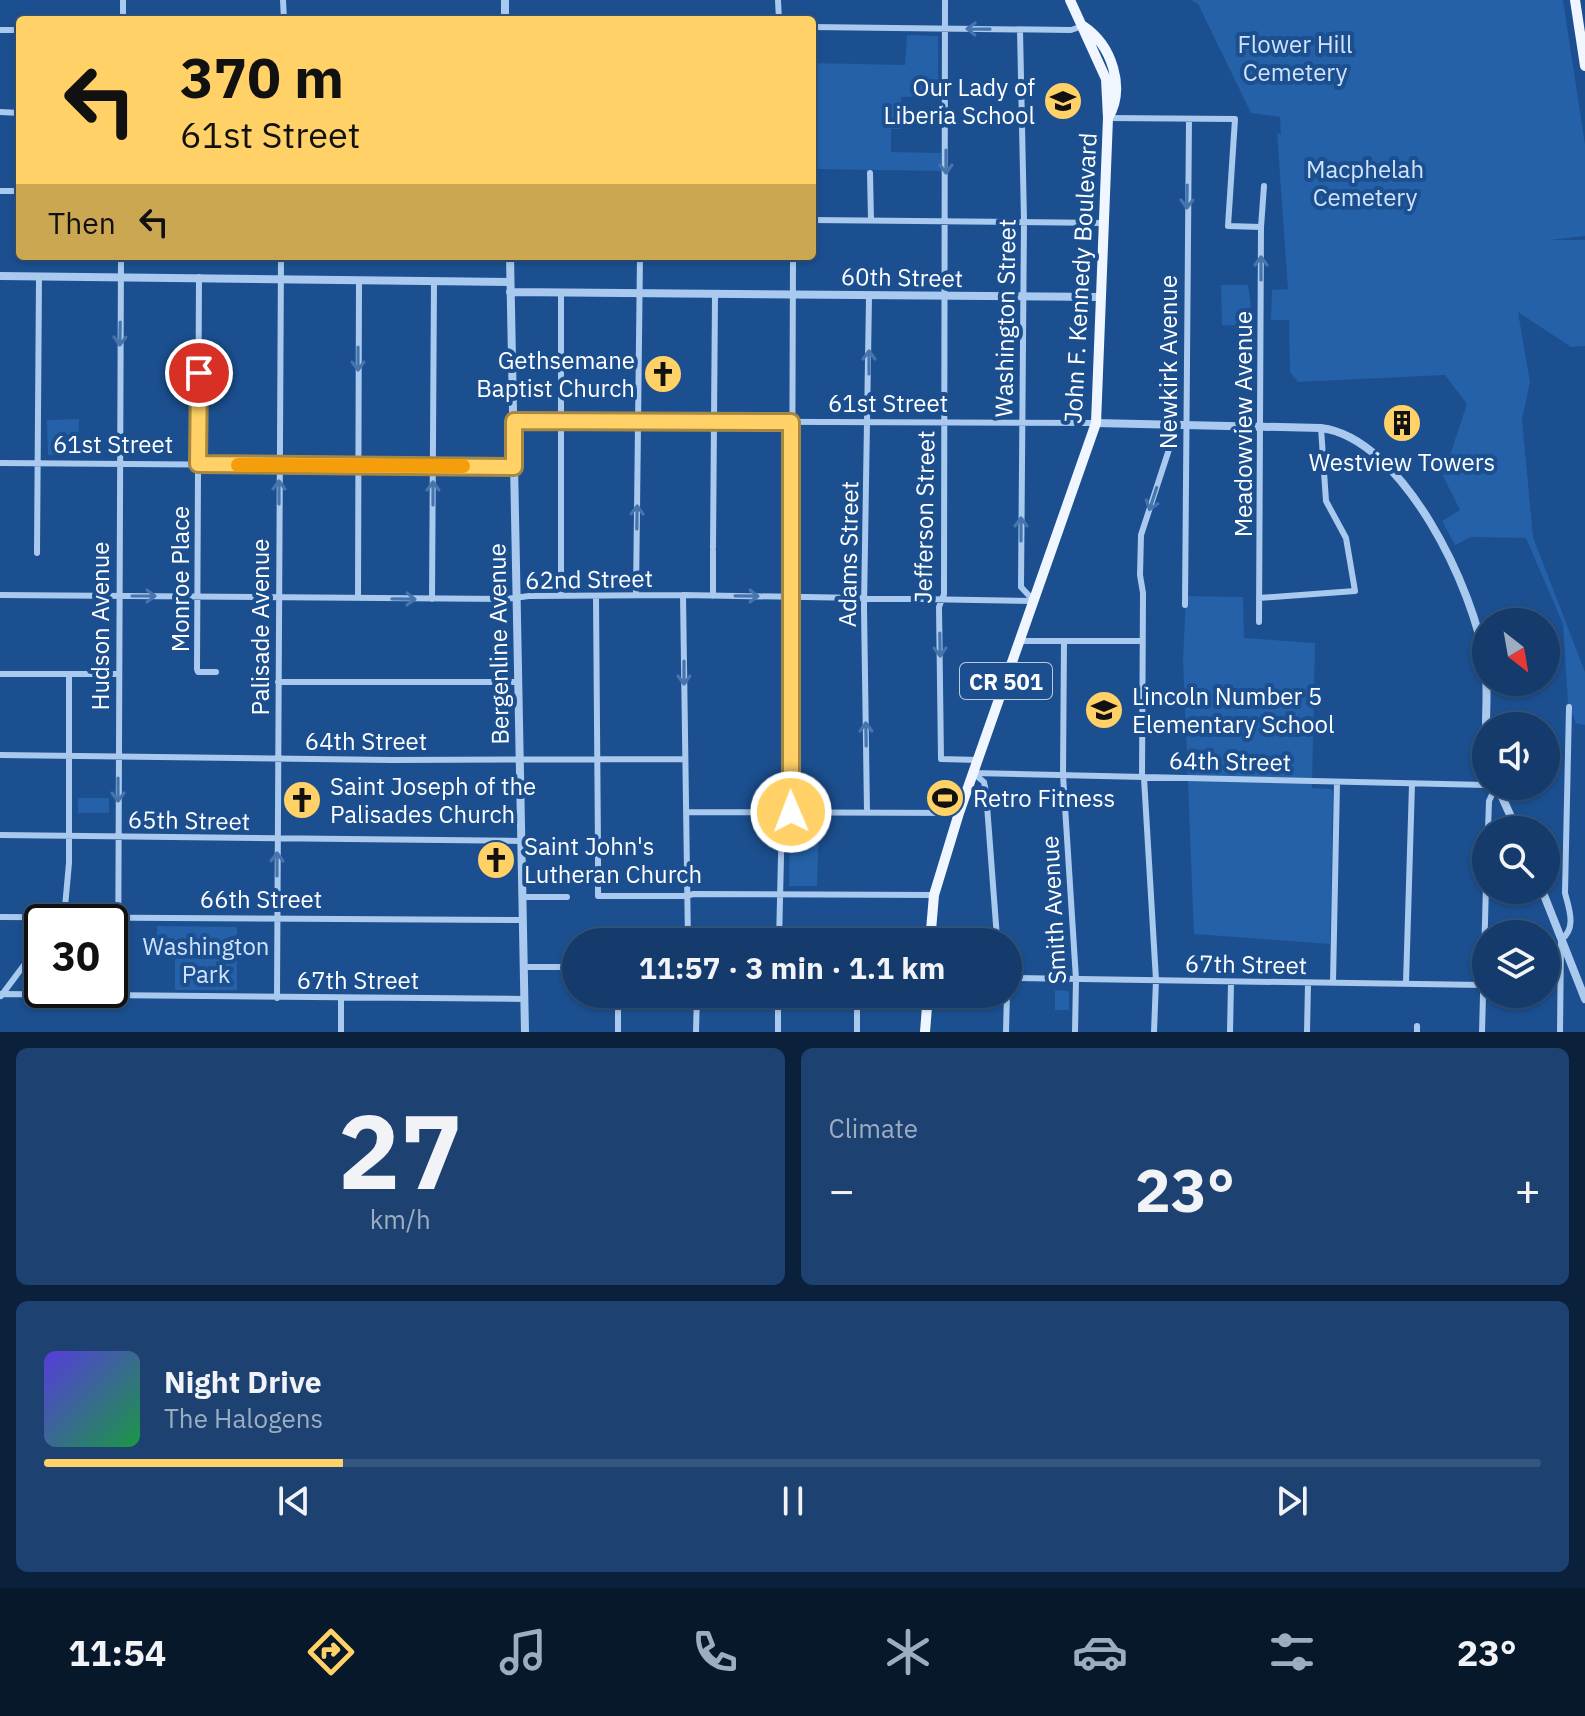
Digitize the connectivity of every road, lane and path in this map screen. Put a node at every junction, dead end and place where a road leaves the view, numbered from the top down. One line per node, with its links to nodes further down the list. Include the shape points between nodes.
1 (945, 0): 6 (street, Jefferson Street)
2 (1070, 0): 4 (main road, John F. Kennedy Boulevard / CR 501)
3 (1575, 0): 8 (main road)
4 (1083, 26): 7 (street); 9 (main road, John F. Kennedy Boulevard / CR 501, via 1106,79)
5 (816, 27): 6 (street)
6 (946, 28): 7 (street, one-way to 6); 15 (street, Jefferson Street, one-way to 15)
7 (1020, 30): 16 (street, Washington Street)
8 (1585, 66)
9 (1108, 118): 10 (street); 17 (main road, John F. Kennedy Boulevard / CR 501)
10 (1189, 119): 18 (street, via 1235,119 1228,226); 49 (street, Newkirk Avenue, one-way to 49)
11 (870, 173): 14 (street)
12 (1264, 186): 18 (street, Meadowview Avenue)
13 (816, 220): 14 (street)
14 (871, 220): 15 (street)
15 (946, 221): 16 (street); 37 (street, Jefferson Street)
16 (1024, 221): 17 (street); 38 (street, Washington Street)
17 (1105, 223): 39 (main road, John F. Kennedy Boulevard / CR 501)
18 (1261, 227): 50 (street, Meadowview Avenue, one-way to 18)
19 (121, 260): 27 (street, Hudson Avenue)
20 (281, 260): 28 (street, Palisade Avenue)
21 (510, 260): 31 (street, Bergenline Avenue)
22 (640, 260): 33 (street)
23 (793, 260): 35 (street)
24 (0, 276): 25 (street, 60th Street)
25 (39, 277): 27 (street, 60th Street); 53 (street)
26 (199, 277): 27 (street, 60th Street); 28 (street, 60th Street); 55 (street, Monroe Place)
27 (121, 278): 54 (street, Hudson Avenue, one-way to 54)
28 (281, 280): 29 (street, 60th Street); 56 (street, Palisade Avenue)
29 (359, 281): 30 (street, 60th Street); 57 (street, one-way to 57)
30 (434, 281): 31 (street, 60th Street); 58 (street)
31 (510, 287): 32 (street, 60th Street); 40 (street, Bergenline Avenue)
32 (561, 294): 33 (street, 60th Street); 41 (street)
33 (639, 294): 34 (street, 60th Street); 42 (street)
34 (715, 295): 35 (street, 60th Street); 43 (street)
35 (792, 296): 36 (street, 60th Street); 44 (street)
36 (869, 297): 37 (street, 60th Street); 45 (street, Adams Street, one-way to 36)
37 (946, 297): 38 (street, 60th Street); 48 (street, Jefferson Street)
38 (1022, 297): 39 (street, 60th Street); 46 (street, Washington Street)
39 (1101, 297): 47 (main road, John F. Kennedy Boulevard / CR 501)
40 (514, 421): 41 (street, 61st Street); 59 (street, Bergenline Avenue)
41 (561, 421): 42 (street, 61st Street); 67 (street)
42 (638, 421): 43 (street, 61st Street); 62 (street, one-way to 42)
43 (715, 421): 44 (street, 61st Street); 69 (street)
44 (791, 422): 45 (street, 61st Street); 70 (street)
45 (869, 423): 48 (street, 61st Street); 75 (street, Adams Street)
46 (1021, 423): 47 (street, 61st Street); 48 (street, 61st Street); 77 (street, Washington Street, one-way to 46, via 1021,587)
47 (1096, 423): 49 (street, 61st Street); 77 (main road, John F. Kennedy Boulevard / CR 501)
48 (944, 424): 76 (street, Jefferson Street)
49 (1182, 425): 50 (street, 61st Street); 78 (street, Newkirk Avenue); 82 (street, one-way to 82, via 1141,535)
50 (1261, 427): 51 (street, 61st Street); 73 (street, Meadowview Avenue)
51 (1321, 428): 73 (street, via 1326,501 1346,538 1355,591); 90 (street, 61st Street, via 1369,447 1448,551 1474,616 1485,664)
52 (0, 463): 53 (street, 61st Street)
53 (38, 464): 54 (street, 61st Street); 60 (street)
54 (118, 464): 55 (street, 61st Street); 64 (street, Hudson Avenue)
55 (198, 464): 56 (street, 61st Street); 65 (street, Monroe Place)
56 (279, 465): 57 (street, 61st Street); 66 (street, Palisade Avenue, one-way to 56)
57 (357, 466): 58 (street, 61st Street); 71 (street)
58 (433, 466): 59 (street, 61st Street); 74 (street, one-way to 58)
59 (514, 467): 72 (street, Bergenline Avenue)
60 (37, 553)
61 (0, 595): 64 (street, 62nd Street)
62 (636, 595): 63 (street, 62nd Street); 68 (street, 62nd Street)
63 (683, 595): 69 (street, 62nd Street); 95 (street, one-way to 95)
64 (118, 596): 65 (street, 62nd Street, one-way to 65); 85 (street, Hudson Avenue)
65 (198, 596): 66 (street, 62nd Street); 83 (street, Monroe Place, via 198,672)
66 (278, 596): 71 (street, 62nd Street); 87 (street, Palisade Avenue)
67 (561, 596): 68 (street, 62nd Street); 72 (street, 62nd Street)
68 (596, 596): 97 (street)
69 (713, 596): 70 (street, 62nd Street, one-way to 70)
70 (790, 597): 75 (street, 62nd Street); 106 (street)
71 (358, 598): 74 (street, 62nd Street, one-way to 74)
72 (517, 598): 74 (street, 62nd Street); 88 (street, Bergenline Avenue)
73 (1259, 598): 79 (street, Meadowview Avenue)
74 (432, 599)
75 (866, 599): 76 (street, 62nd Street); 107 (street, Adams Street, one-way to 75)
76 (941, 600): 77 (street, 62nd Street); 98 (street, Jefferson Street, one-way to 98, via 941,759)
77 (1034, 601): 80 (main road, John F. Kennedy Boulevard / CR 501)
78 (1185, 605)
79 (1259, 622)
80 (1021, 641): 81 (street); 98 (main road, John F. Kennedy Boulevard / CR 501)
81 (1064, 641): 82 (street); 100 (street, Smith Avenue)
82 (1142, 641): 101 (street)
83 (216, 672)
84 (0, 674): 86 (street)
85 (118, 674): 86 (street); 93 (street, Hudson Avenue)
86 (69, 675): 92 (street)
87 (278, 682): 88 (street); 94 (street, Palisade Avenue)
88 (518, 682): 96 (street, Bergenline Avenue)
89 (1569, 707): 132 (street, via 1565,893 1571,923)
90 (1486, 712)
91 (0, 755): 92 (street, 64th Street)
92 (68, 756): 93 (street, 64th Street); 111 (street)
93 (118, 757): 94 (street, 64th Street); 112 (street, Hudson Avenue, one-way to 112)
94 (278, 759): 96 (street, 64th Street); 113 (street, Palisade Avenue)
95 (685, 759): 97 (street, 64th Street); 105 (street)
96 (520, 760): 97 (street, 64th Street); 114 (street, Bergenline Avenue)
97 (598, 760): 117 (street, via 598,896)
98 (978, 760): 99 (main road, John F. Kennedy Boulevard / CR 501)
99 (973, 773): 100 (street, 64th Street); 109 (main road, John F. Kennedy Boulevard / CR 501); 131 (street, via 986,792)
100 (1063, 775): 101 (street, 64th Street); 137 (street, Smith Avenue)
101 (1143, 778): 102 (street, 64th Street); 138 (street)
102 (1337, 783): 103 (street, 64th Street); 140 (street)
103 (1412, 784): 104 (street, 64th Street); 141 (street)
104 (1472, 785)
105 (687, 812): 108 (street); 117 (street)
106 (791, 812): 107 (street); 108 (street)
107 (867, 812): 109 (street)
108 (782, 813): 115 (street)
109 (959, 813): 116 (main road, John F. Kennedy Boulevard / CR 501)
110 (0, 835): 111 (street, 65th Street)
111 (68, 836): 112 (street, 65th Street); 120 (street)
112 (118, 837): 113 (street, 65th Street); 121 (street, Hudson Avenue)
113 (277, 839): 114 (street, 65th Street); 125 (street, Palisade Avenue, one-way to 113)
114 (521, 841): 118 (street, Bergenline Avenue)
115 (780, 894): 116 (street); 117 (street); 129 (street)
116 (934, 895): 130 (main road, John F. Kennedy Boulevard / CR 501)
117 (688, 896): 128 (street)
118 (522, 897): 119 (street); 127 (street, Bergenline Avenue)
119 (567, 897)
120 (64, 904)
121 (117, 904)
122 (1547, 904): 132 (street)
123 (128, 916): 125 (street, 66th Street)
124 (0, 917): 126 (street, 66th Street)
125 (277, 917): 127 (street, 66th Street); 147 (street, Palisade Avenue)
126 (24, 918)
127 (523, 920): 134 (street, Bergenline Avenue)
128 (688, 928)
129 (779, 928)
130 (931, 928)
131 (996, 928)
132 (1561, 940): 150 (street); 171 (street)
133 (24, 965): 144 (street)
134 (524, 967): 135 (street); 149 (street, Bergenline Avenue)
135 (562, 967)
136 (1022, 978): 137 (street, 67th Street)
137 (1076, 979): 138 (street, 67th Street); 166 (street, Smith Avenue)
138 (1156, 980): 139 (street, 67th Street); 167 (street)
139 (1231, 982): 142 (street, 67th Street); 168 (street)
140 (1333, 982): 141 (street, 67th Street); 142 (street, 67th Street)
141 (1406, 983): 143 (street, 67th Street)
142 (1308, 984): 169 (street)
143 (1472, 985)
144 (1, 996): 145 (street, 67th Street)
145 (24, 996)
146 (128, 996): 147 (street, 67th Street)
147 (277, 998): 148 (street, 67th Street)
148 (341, 999): 149 (street, 67th Street); 158 (street)
149 (525, 999): 159 (street, Bergenline Avenue)
150 (1585, 999)
151 (697, 1008): 161 (street)
152 (778, 1008): 162 (street)
153 (857, 1008): 163 (street)
154 (927, 1008): 164 (main road)
155 (1007, 1008): 165 (street)
156 (1483, 1008): 170 (street)
157 (618, 1011): 160 (street)
158 (341, 1032)
159 (525, 1032)
160 (618, 1032)
161 (696, 1032)
162 (778, 1032)
163 (857, 1032)
164 (925, 1032)
165 (1006, 1032)
166 (1075, 1032)
167 (1154, 1032)
168 (1230, 1032)
169 (1307, 1032)
170 (1482, 1032)
171 (1560, 1032)

